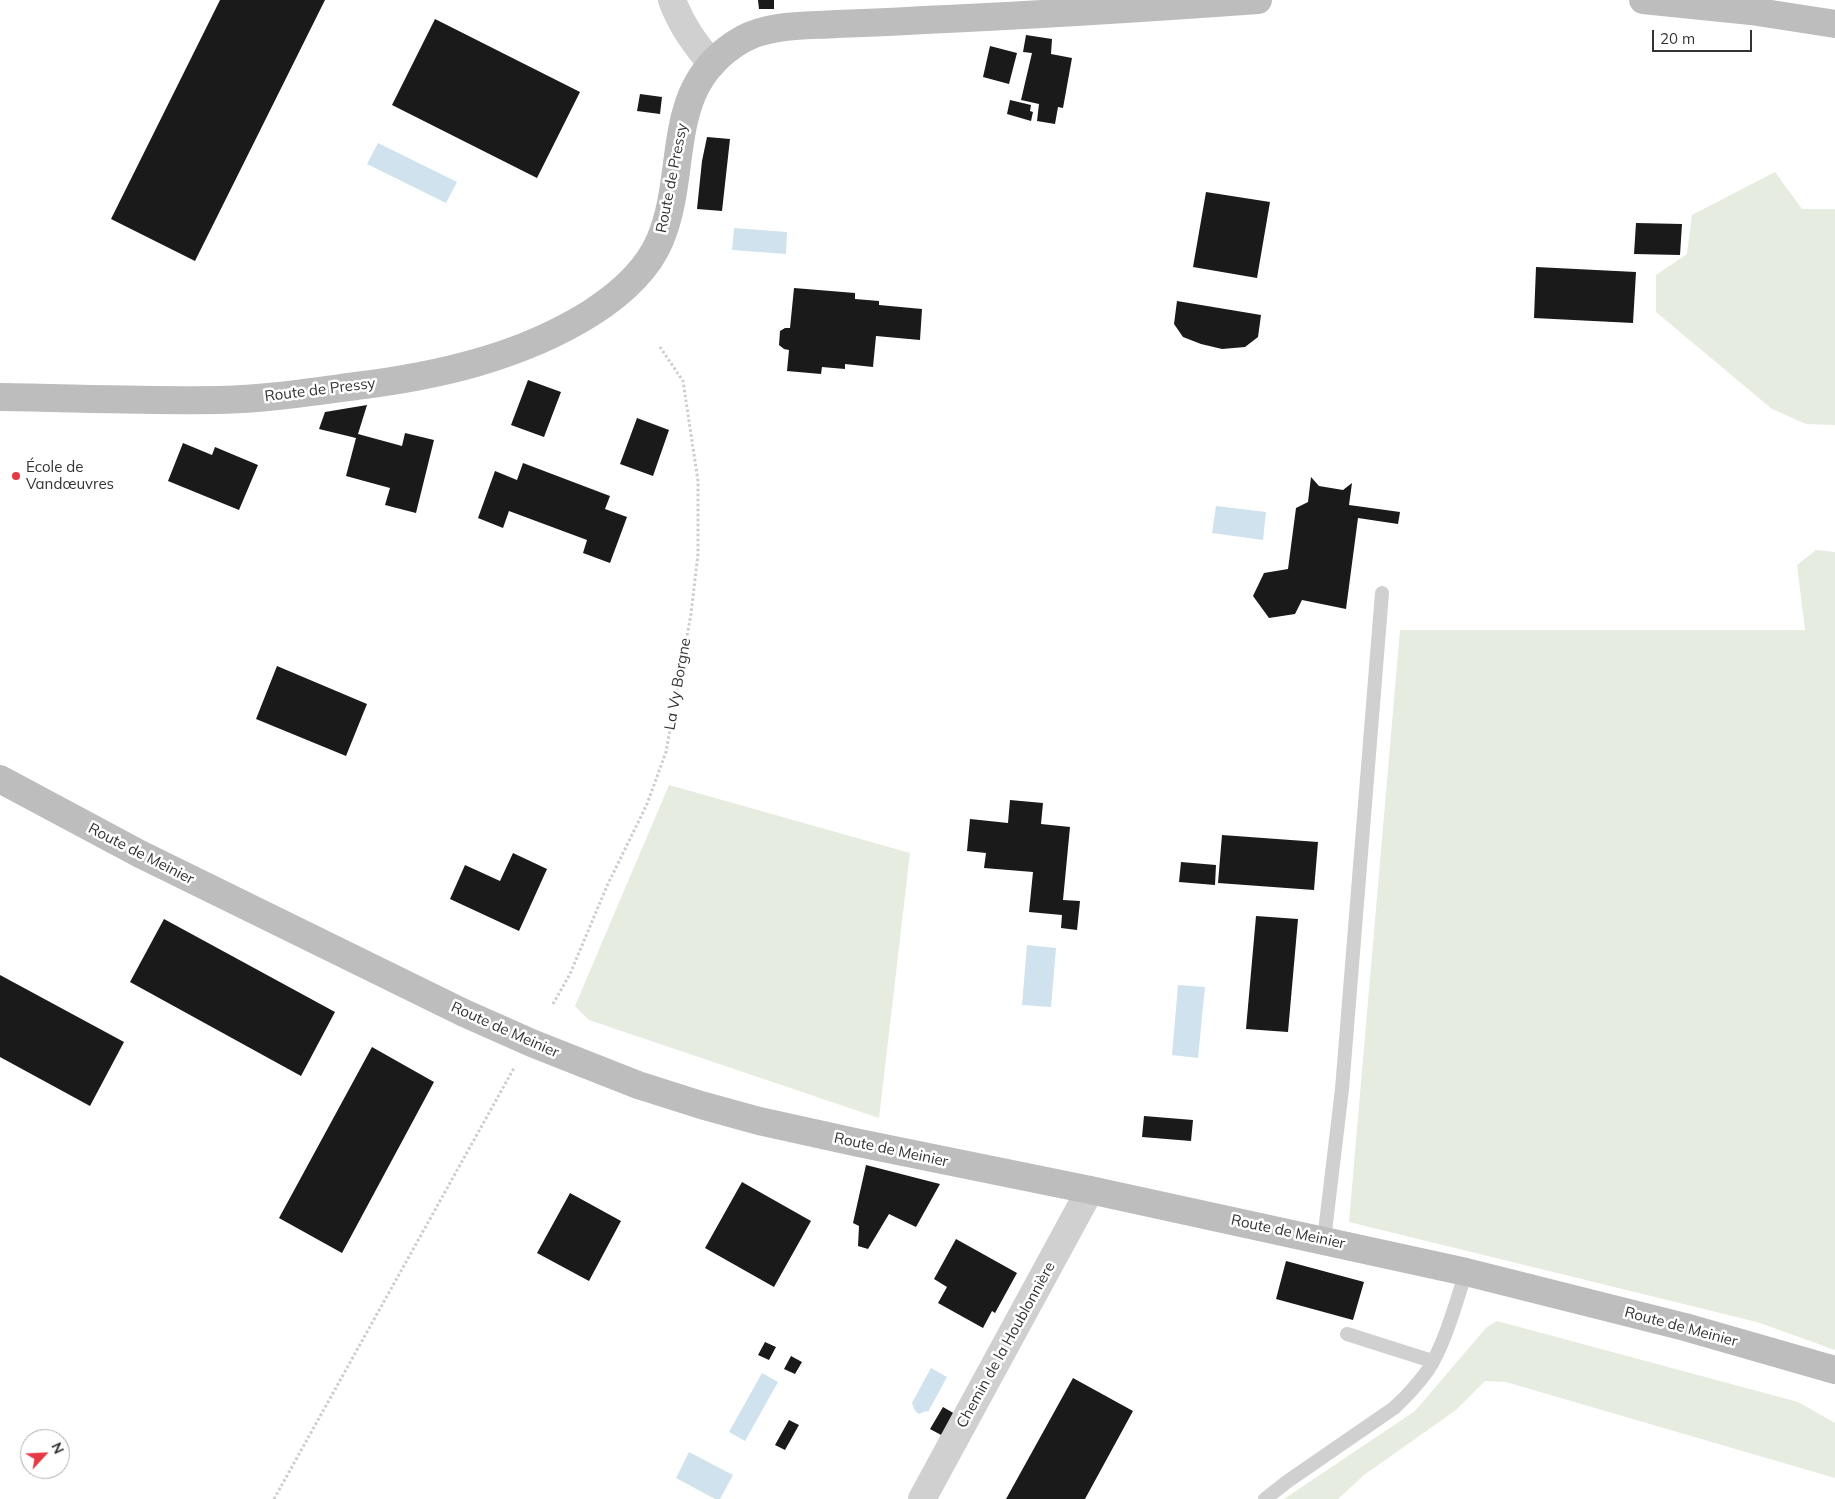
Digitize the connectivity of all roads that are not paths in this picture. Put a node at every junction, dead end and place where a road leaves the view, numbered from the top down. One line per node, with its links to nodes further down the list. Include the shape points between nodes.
1 (672, 0): 6 (street, via 678,17)
2 (1258, 0): 6 (street, Route de Pressy, via 774,29 750,35)
3 (1643, 0): 4 (street)
4 (1754, 6): 5 (street)
5 (1835, 24)
6 (712, 64): 7 (street, Route de Pressy, via 698,82 683,120 668,214 652,255 639,273 614,296 547,337 432,375 291,394 221,400)
7 (0, 397)
8 (1382, 593): 11 (lane, via 1343,1079)
9 (0, 779): 10 (street, Route de Meinier, via 140,854 464,1013 638,1085 751,1118 946,1162)
10 (1090, 1190): 11 (street, Route de Meinier); 16 (street, Chemin de la Houblonnière)
11 (1324, 1240): 12 (street, Route de Meinier)
12 (1466, 1272): 14 (lane); 15 (street, Route de Meinier, via 1684,1326)
13 (1347, 1334): 14 (lane)
14 (1432, 1361): 17 (lane, via 1408,1395 1394,1408)
15 (1835, 1370)
16 (922, 1499)
17 (1265, 1499)

